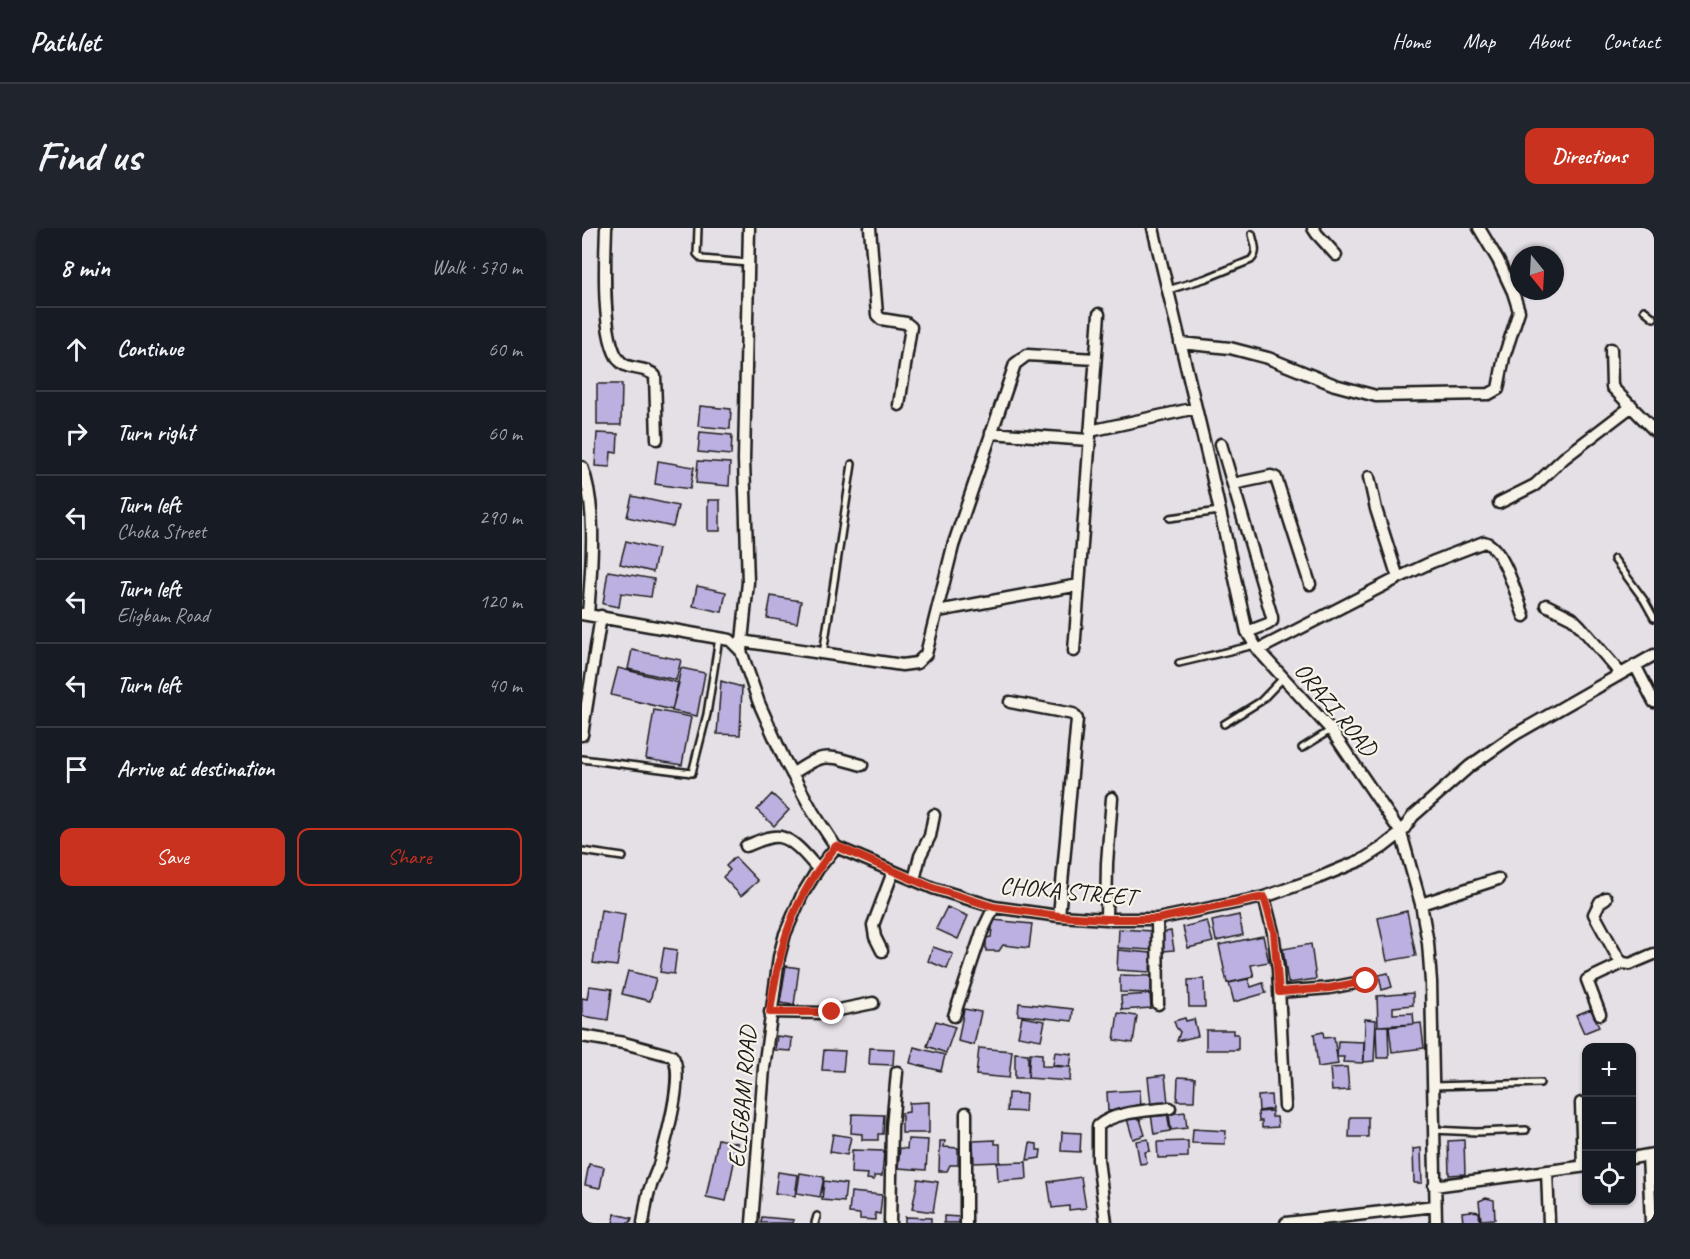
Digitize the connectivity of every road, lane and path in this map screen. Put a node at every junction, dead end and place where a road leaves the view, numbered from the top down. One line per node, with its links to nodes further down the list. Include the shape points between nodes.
1 (606, 228): 24 (street, via 605,293 610,338 619,361 651,371 655,376)
2 (698, 228): 10 (lane, via 697,254 702,259)
3 (749, 228): 10 (street)
4 (870, 228): 18 (street, via 877,315 881,320 911,327)
5 (1154, 228): 11 (street, ORAZI ROAD)
6 (1314, 228): 9 (street)
7 (1479, 228): 15 (street, via 1498,260 1519,311 1498,389 1489,394 1376,396 1335,385 1268,358 1230,348)
8 (1252, 234): 11 (lane, via 1256,250 1251,260)
9 (1336, 255)
10 (748, 263): 45 (street, via 744,460 748,582)
11 (1168, 290): 15 (street, ORAZI ROAD)
12 (1644, 310): 14 (lane)
13 (1099, 314): 17 (street)
14 (1654, 318)
15 (1180, 343): 20 (street, ORAZI ROAD)
16 (1611, 349): 19 (street, via 1612,387)
17 (1095, 359): 22 (street, via 1027,355 1021,358 1011,373); 23 (street)
18 (899, 405)
19 (1632, 406): 21 (street); 30 (street, via 1535,485)
20 (1196, 408): 23 (street); 31 (street, ORAZI ROAD)
21 (1654, 430)
22 (991, 434): 23 (street); 38 (street, via 953,546)
23 (1090, 435): 36 (street)
24 (657, 439)
25 (1221, 444): 29 (street)
26 (852, 464): 48 (lane)
27 (582, 467): 39 (street, via 588,482 592,536)
28 (1369, 477): 34 (street)
29 (1233, 484): 35 (street, via 1276,478); 43 (street, via 1272,617 1268,624)
30 (1499, 504)
31 (1219, 511): 32 (lane); 43 (street, ORAZI ROAD)
32 (1170, 518)
33 (1614, 559): 42 (lane)
34 (1398, 578): 41 (street, via 1476,544 1489,543 1505,566); 46 (street)
35 (1310, 584)
36 (1079, 585): 38 (street); 47 (street)
37 (1546, 604): 52 (street, via 1572,618)
38 (938, 611): 48 (street, via 926,654 917,663 902,665)
39 (585, 615): 40 (street)
40 (601, 616): 44 (street); 58 (street)
41 (1524, 616)
42 (1654, 618)
43 (1247, 632): 46 (street, ORAZI ROAD)
44 (719, 638): 45 (street); 60 (lane, via 707,714 692,773)
45 (741, 646): 48 (street); 62 (street, via 759,703)
46 (1256, 647): 50 (lane); 53 (street, ORAZI ROAD)
47 (1074, 651)
48 (823, 654)
49 (1654, 655): 51 (street, CHOKA STREET)
50 (1179, 663)
51 (1635, 665): 52 (street, CHOKA STREET); 55 (street)
52 (1620, 673): 65 (street, CHOKA STREET, via 1514,735 1470,766 1413,816)
53 (1284, 677): 56 (lane, via 1261,701); 57 (street, ORAZI ROAD)
54 (1010, 702): 78 (street, via 1073,714 1077,719)
55 (1654, 702)
56 (1224, 724)
57 (1331, 730): 59 (lane); 65 (street, ORAZI ROAD)
58 (582, 735)
59 (1302, 748)
60 (582, 759)
61 (862, 765): 62 (street, via 823,756)
62 (792, 774): 67 (street)
63 (1112, 798): 79 (street)
64 (934, 815): 73 (street)
65 (1401, 832): 74 (street, CHOKA STREET, via 1364,859); 76 (street, ORAZI ROAD)
66 (746, 846): 70 (street, via 779,837)
67 (836, 846): 70 (street, ELIGBAM ROAD); 71 (street, CHOKA STREET)
68 (582, 851): 69 (lane)
69 (623, 857)
70 (818, 869): 88 (street, ELIGBAM ROAD, via 785,934)
71 (893, 872): 73 (street, CHOKA STREET); 81 (street, via 873,925)
72 (1498, 879): 76 (street)
73 (914, 880): 77 (street, CHOKA STREET)
74 (1264, 897): 80 (street, CHOKA STREET); 85 (street, via 1274,932)
75 (1606, 898): 83 (street, via 1594,914)
76 (1420, 904): 94 (street, ORAZI ROAD, via 1431,982)
77 (994, 907): 78 (street, CHOKA STREET); 90 (street)
78 (1059, 916): 79 (street, CHOKA STREET)
79 (1106, 919): 80 (street, CHOKA STREET)
80 (1157, 919): 87 (street)
81 (882, 951)
82 (1654, 954): 83 (street)
83 (1623, 963): 89 (street, via 1587,980)
84 (1366, 981): 85 (street)
85 (1279, 992): 96 (street)
86 (873, 1003): 88 (street, via 824,1013)
87 (1158, 1004)
88 (770, 1012): 110 (street, ELIGBAM ROAD)
89 (1600, 1014)
90 (954, 1016)
91 (582, 1036): 109 (street, via 672,1056 677,1063 670,1124)
92 (897, 1072): 112 (street)
93 (1540, 1083): 94 (lane)
94 (1433, 1086): 99 (street, ORAZI ROAD)
95 (1581, 1103): 101 (street)
96 (1285, 1106)
97 (1170, 1108): 114 (street, via 1120,1116 1098,1126)
98 (966, 1113): 113 (street)
99 (1433, 1130): 100 (lane); 106 (street, ORAZI ROAD)
100 (1526, 1130)
101 (1584, 1151)
102 (1651, 1155): 103 (street); 118 (street)
103 (1636, 1157)
104 (1582, 1166): 105 (street)
105 (1547, 1171): 106 (street); 117 (street)
106 (1434, 1186): 107 (street, ORAZI ROAD)
107 (1435, 1206): 115 (street); 116 (street, ORAZI ROAD)
108 (817, 1216): 111 (lane)
109 (643, 1223)
110 (752, 1223)
111 (815, 1223)
112 (890, 1223)
113 (966, 1223)
114 (1106, 1223)
115 (1286, 1223)
116 (1436, 1223)
117 (1549, 1223)
118 (1651, 1223)

